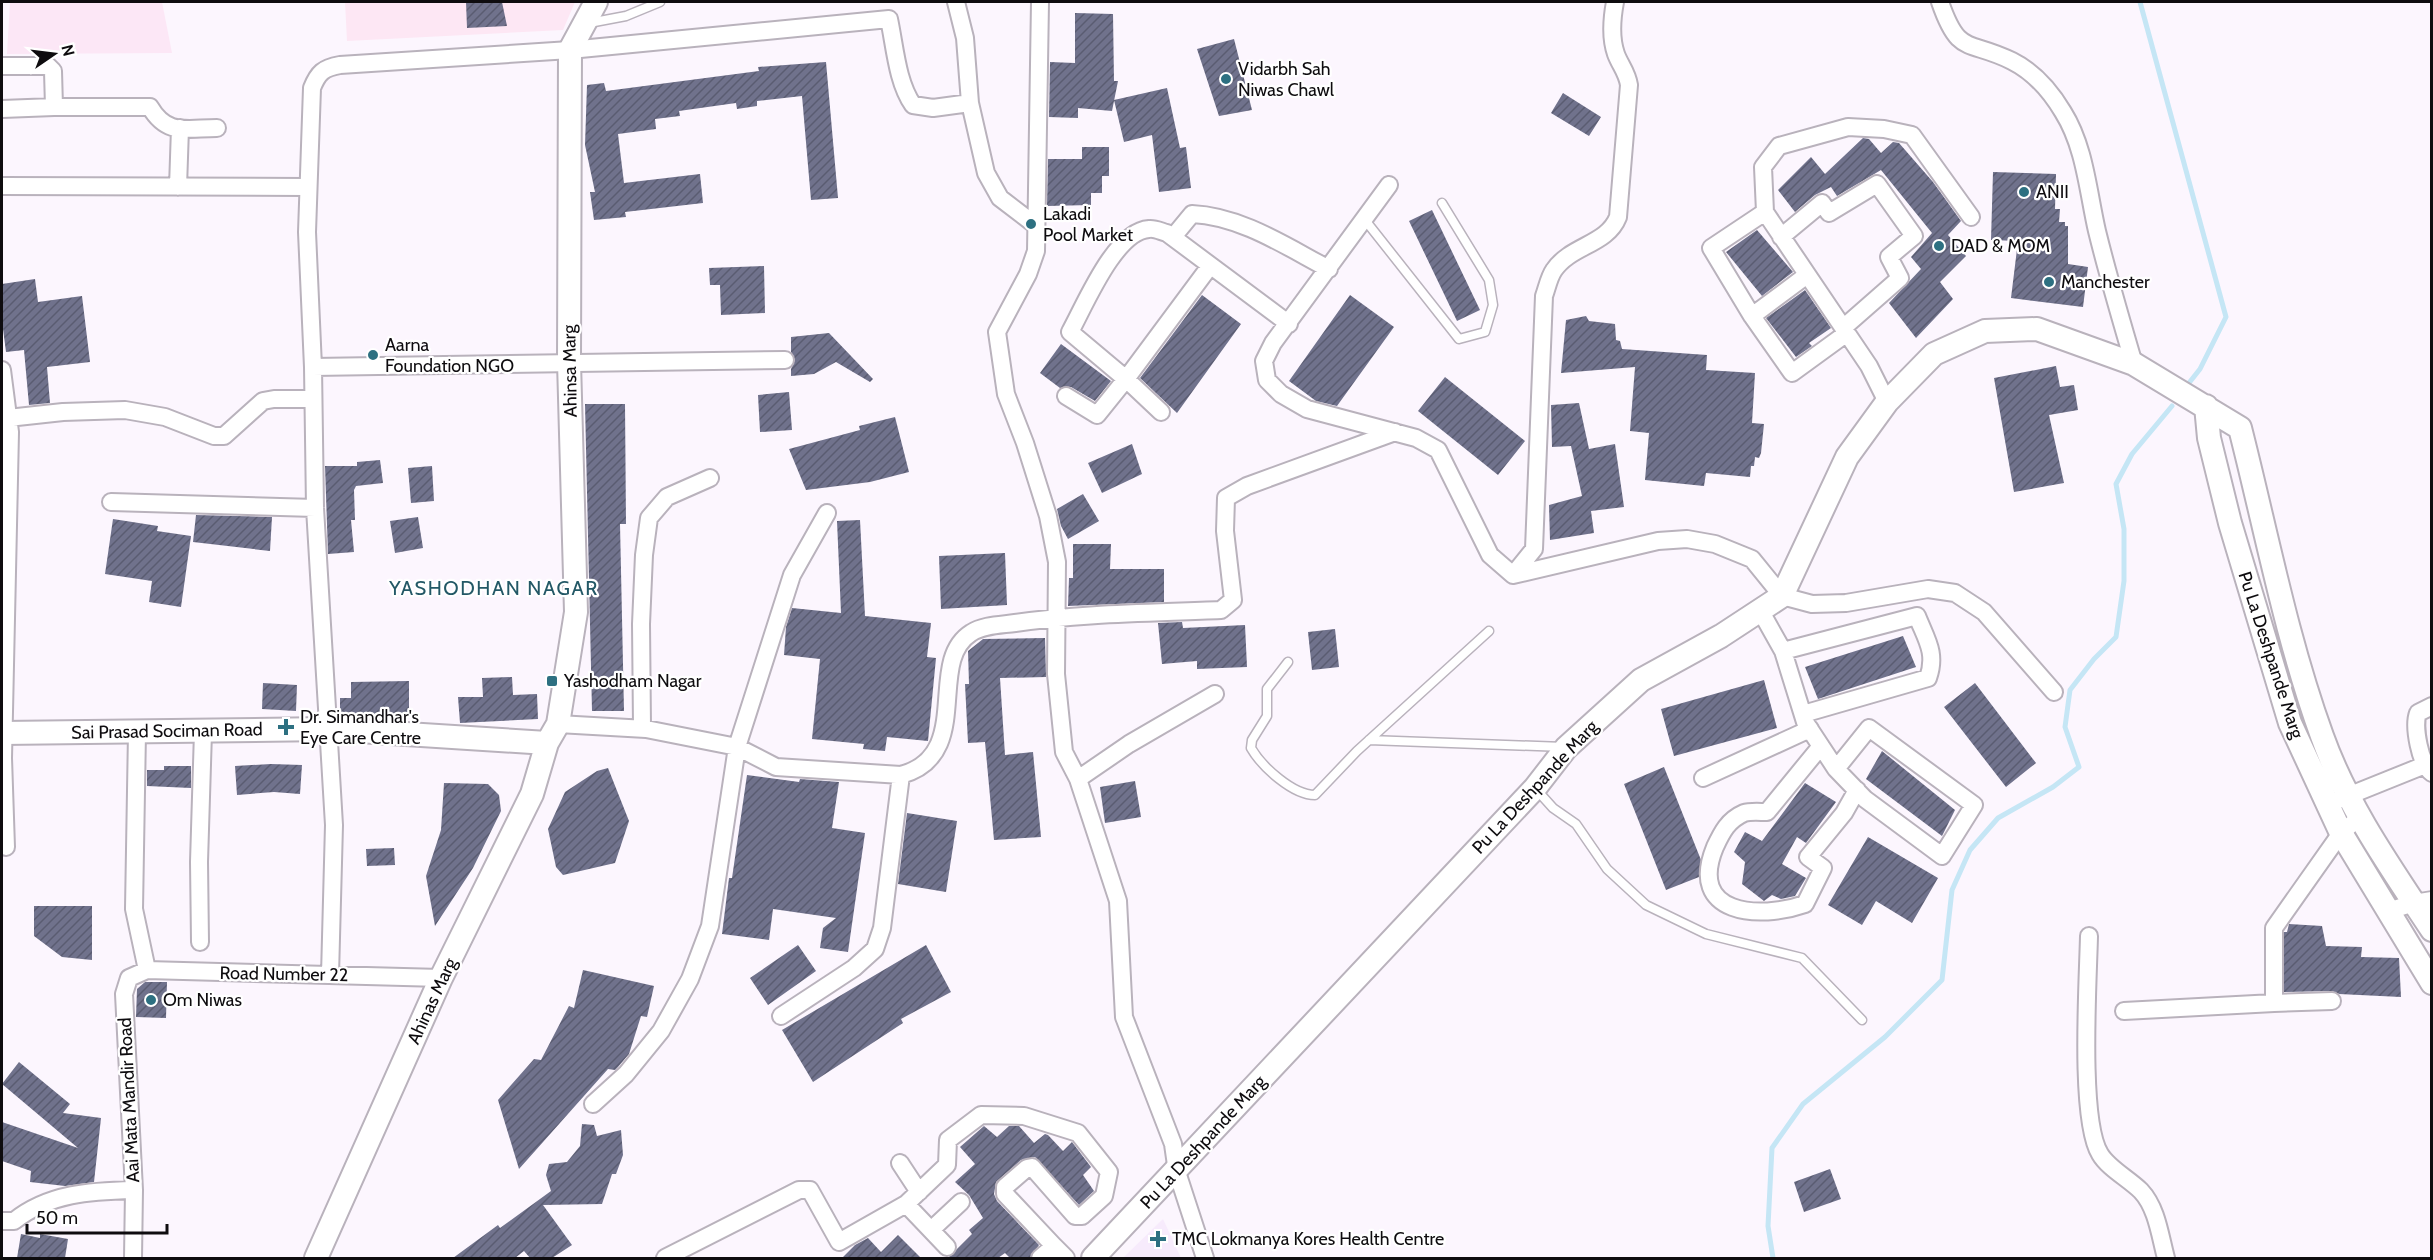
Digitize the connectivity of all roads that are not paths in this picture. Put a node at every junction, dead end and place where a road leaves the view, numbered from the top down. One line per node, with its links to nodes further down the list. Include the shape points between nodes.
1 (596, 2): 7 (street, Ahinsa Marg)
2 (660, 2): 7 (lane, via 626,16)
3 (956, 2): 10 (street, via 965,39)
4 (1040, 2): 23 (street)
5 (1615, 2): 49 (street, via 1612,34 1629,85 1618,217 1613,229 1566,257 1553,271 1544,296 1534,549)
6 (1940, 2): 34 (street, via 1949,28 1965,44 2013,61 2040,81 2064,113 2077,143 2111,287)
7 (584, 24): 8 (street, Ahinsa Marg)
8 (570, 50): 10 (street, via 889,19 907,97 913,105 933,108); 18 (street, via 328,67 317,75 312,88); 33 (street, Ahinsa Marg)
9 (2, 66): 11 (street, via 48,66 53,71)
10 (970, 104): 23 (street, via 986,173 1000,198)
11 (54, 107): 12 (street); 13 (street, via 150,107 161,124)
12 (2, 109)
13 (180, 128): 14 (street); 17 (street)
14 (217, 128)
15 (1389, 185): 22 (street)
16 (2, 186): 17 (street)
17 (178, 187): 18 (street)
18 (307, 187): 35 (street)
19 (1442, 202): 22 (lane, via 1489,280 1493,305 1485,332 1459,339)
20 (1765, 212): 21 (street, via 1762,167 1779,146 1848,128 1912,135); 25 (street); 29 (street, via 1711,248)
21 (1971, 217)
22 (1365, 220): 27 (street)
23 (1034, 224): 52 (street, via 1036,251 997,332 1006,394 1025,443 1057,562)
24 (1173, 237): 26 (street); 27 (street, via 1192,214 1204,214 1254,230); 37 (street, via 1150,228 1124,241 1070,332)
25 (1781, 237): 28 (street); 31 (street, via 1822,203 1829,213 1876,184 1914,236 1889,257 1900,278)
26 (1210, 266): 30 (street); 37 (street)
27 (1329, 268): 30 (street)
28 (1807, 275): 29 (street); 31 (street)
29 (1752, 316): 31 (street, via 1792,373)
30 (1289, 324): 44 (street, via 1264,361 1267,380 1281,394 1307,409)
31 (1845, 330): 40 (street)
32 (785, 360): 33 (street)
33 (569, 362): 35 (street); 65 (street, Ahinsa Marg, via 576,612)
34 (2134, 364): 40 (street, Pu La Deshpande Marg, via 2037,329 1985,331 1934,354); 41 (street, Pu La Deshpande Marg)
35 (314, 367): 39 (street)
36 (2, 370): 43 (street)
37 (1126, 379): 38 (street, via 1095,416); 42 (street)
38 (1066, 396)
39 (313, 399): 43 (street, via 263,401 224,436 214,436 165,417 125,410); 47 (street)
40 (1887, 402): 50 (street, Pu La Deshpande Marg, via 1846,457)
41 (2206, 406): 77 (street, Pu La Deshpande Marg, via 2240,428 2294,643 2322,737); 78 (street, Pu La Deshpande Marg, via 2209,438 2230,524 2290,723)
42 (1161, 412)
43 (8, 418): 64 (street)
44 (1395, 432): 49 (street, via 1437,450 1490,555); 52 (street, via 1247,486 1226,498 1225,531 1233,600 1221,610)
45 (710, 478): 61 (street, via 666,497 649,518 641,624 642,726)
46 (111, 502): 47 (street)
47 (315, 508): 60 (street)
48 (827, 513): 68 (street, via 792,575)
49 (1513, 575): 50 (street, via 1687,538 1752,559)
50 (1782, 596): 51 (street, Pu La Deshpande Marg); 56 (street, via 1812,604 1846,603 1928,589 1955,592 1984,612)
51 (1760, 610): 54 (street); 69 (street, Pu La Deshpande Marg, via 1641,680)
52 (1055, 617): 72 (street, via 969,633 954,655 937,749 917,770); 73 (street, via 1064,752)
53 (1489, 631): 66 (lane)
54 (1783, 651): 59 (street); 59 (street, via 1917,616 1930,648 1933,664 1928,678)
55 (1288, 662): 66 (lane, via 1267,689 1267,716 1252,740 1251,748 1258,760 1303,795 1315,795)
56 (2054, 692)
57 (1215, 694): 73 (street)
58 (2432, 706): 71 (street, via 2418,713 2414,723)
59 (1806, 721): 67 (street); 74 (street)
60 (328, 729): 63 (street, Sai Prasad Sociman Road); 65 (street, Sai Prasad Sociman Road); 88 (street, via 334,825)
61 (646, 729): 65 (street); 68 (street)
62 (137, 732): 63 (street, Sai Prasad Sociman Road); 64 (street, Sai Prasad Sociman Road); 87 (street, via 134,909)
63 (203, 732): 86 (street)
64 (4, 733): 81 (street)
65 (553, 734): 90 (street, Ahinas Marg, via 532,794)
66 (1369, 740): 69 (lane)
67 (1821, 746): 70 (street); 76 (street, via 1767,812 1746,812 1724,827 1708,881 1716,898 1736,911 1782,912 1805,904 1823,868 1808,857 1844,813)
68 (738, 747): 72 (street, via 776,767); 97 (street, via 710,926 690,979 661,1031 626,1074)
69 (1566, 747): 75 (street, Pu La Deshpande Marg)
70 (1836, 769): 76 (street); 76 (street, via 1869,728 1974,805 1942,856)
71 (2428, 769): 77 (street)
72 (901, 775): 95 (street, via 882,928 875,949 854,968)
73 (1078, 778): 99 (street, via 1118,901 1124,1017 1173,1144)
74 (1703, 778)
75 (1535, 788): 96 (lane, via 1576,824 1607,869 1646,905 1706,934 1802,958); 99 (street, Pu La Deshpande Marg)
76 (1857, 790)
77 (2349, 795): 78 (street); 79 (street, Pu La Deshpande Marg)
78 (2327, 806): 80 (street, Pu La Deshpande Marg)
79 (2360, 818): 80 (street); 82 (street, Pu La Deshpande Marg)
80 (2341, 833): 83 (street, Pu La Deshpande Marg); 93 (street, via 2274,928)
81 (6, 847)
82 (2423, 902): 83 (street); 84 (street, Pu La Deshpande Marg)
83 (2388, 911): 91 (street, Pu La Deshpande Marg)
84 (2432, 930)
85 (2089, 936): 117 (street, via 2088,1084 2092,1129 2100,1155 2142,1192 2152,1208)
86 (200, 942)
87 (147, 970): 88 (street, Road Number 22); 89 (street, Road Number 22)
88 (330, 975): 90 (street, Road Number 22)
89 (129, 978): 100 (street, Aai Mata Mandir Road, via 124,994)
90 (441, 978): 110 (street, Ahinas Marg)
91 (2432, 983)
92 (2332, 1001): 93 (street)
93 (2274, 1003): 94 (street)
94 (2124, 1011)
95 (781, 1016)
96 (1862, 1020)
97 (593, 1104)
98 (900, 1163): 101 (street)
99 (1177, 1172): 115 (street, Pu La Deshpande Marg); 116 (street)
100 (134, 1190): 104 (street, via 65,1196 29,1210 15,1221); 109 (street, Aai Mata Mandir Road)
101 (919, 1192): 103 (street); 107 (street, via 947,1165 948,1140 981,1115 1024,1116 1078,1133 1109,1172 1104,1196 1082,1216 1075,1216 1032,1167 1005,1187 1005,1194)
102 (961, 1202): 105 (street)
103 (906, 1204): 105 (street); 106 (street)
104 (2, 1221)
105 (931, 1230): 108 (street)
106 (839, 1242): 111 (street, via 810,1190 799,1190); 112 (street)
107 (1054, 1246): 113 (street); 114 (street)
108 (947, 1247)
109 (133, 1258)
110 (316, 1258)
111 (665, 1258)
112 (833, 1258)
113 (1040, 1258)
114 (1066, 1258)
115 (1093, 1258)
116 (1205, 1258)
117 (2166, 1258)

